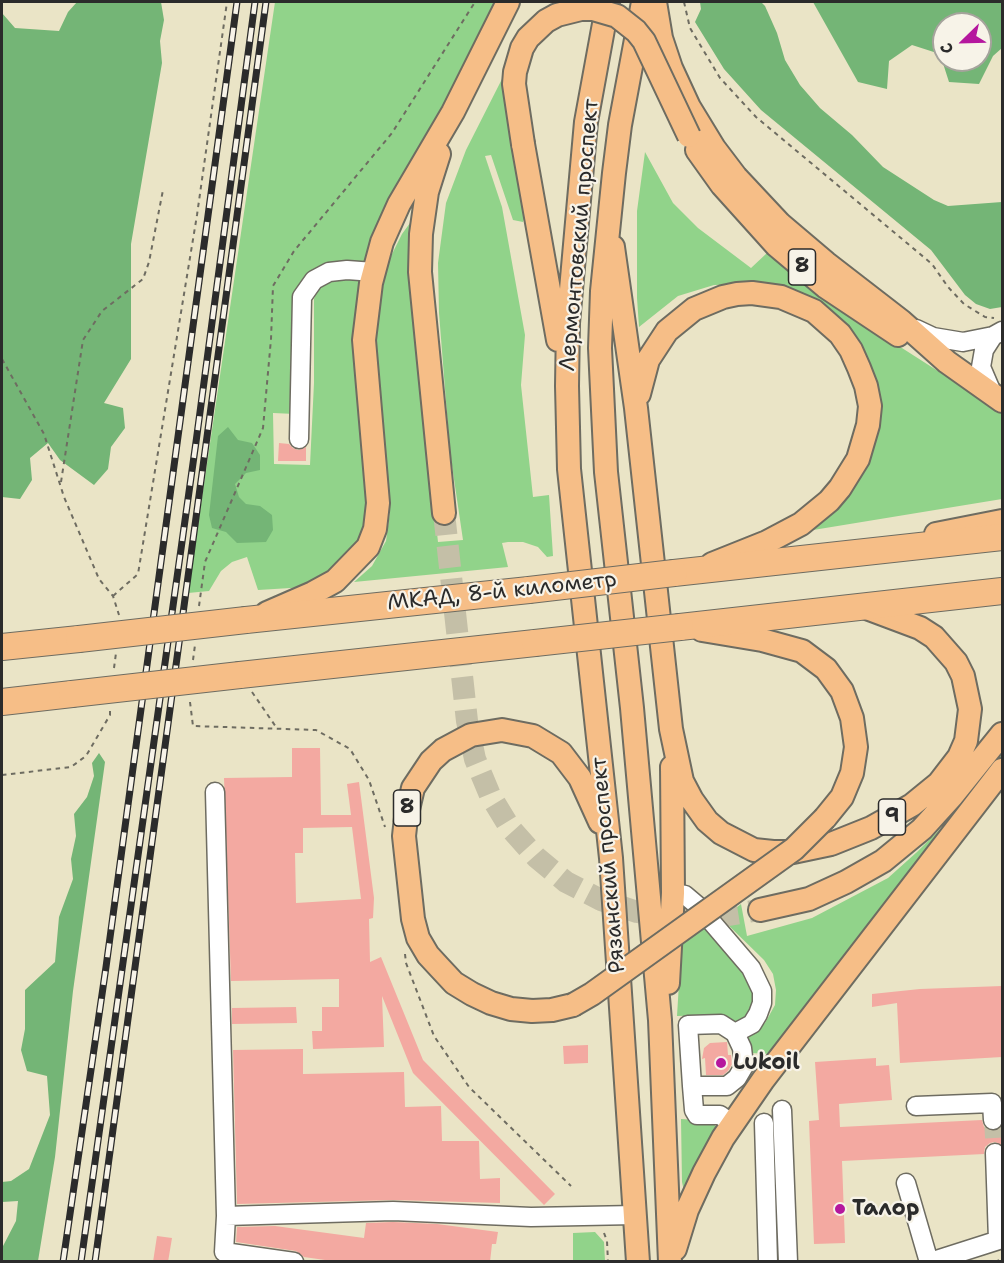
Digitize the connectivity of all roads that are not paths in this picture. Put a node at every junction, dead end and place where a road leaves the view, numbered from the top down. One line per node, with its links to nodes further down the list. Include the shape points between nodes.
1 (508, 2): 5 (main road)
2 (608, 2): 11 (main road, Лермонтовский проспект, via 586,122 568,323)
3 (643, 2): 6 (main road, Лермонтовский проспект, via 620,125)
4 (655, 2): 8 (main road, via 670,68 688,107 736,177 788,230)
5 (453, 112): 7 (main road, via 399,204); 17 (main road, via 427,192 420,272)
6 (608, 222): 13 (main road); 16 (main road, Лермонтовский проспект, via 600,348)
7 (374, 272): 14 (street, via 329,272 314,280 302,297); 24 (main road, via 364,340 378,503 375,529 368,548 335,581 282,608)
8 (901, 321): 9 (street, via 933,338 963,342); 10 (main road)
9 (998, 333): 12 (street, via 984,350 981,367)
10 (947, 362): 11 (main road, 8, bridge, via 886,329 826,287 776,245 722,185 689,136 636,31 617,16 581,9 546,21 528,38 514,84); 12 (main road, 8)
11 (567, 386): 15 (main road, Лермонтовский проспект)
12 (998, 398)
13 (636, 408): 21 (main road, via 648,360 667,331 694,309 737,294 782,297 814,310 851,350 866,386 870,406 864,443 851,473 829,501 801,524 767,542 714,564); 28 (main road)
14 (299, 439)
15 (569, 469): 32 (main road, Рязанский проспект)
16 (606, 472): 35 (main road, Рязанский проспект)
17 (444, 513)
18 (1002, 521): 20 (main road)
19 (1002, 537): 20 (highway, МКАД, 8-й километр)
20 (802, 559): 21 (highway, МКАД, 8-й километр)
21 (674, 573): 24 (highway, МКАД, 8-й километр, bridge)
22 (1002, 591): 23 (highway)
23 (864, 607): 25 (highway); 28 (main road, 9, via 934,637 956,662 968,692 969,725 959,757 939,783 912,805 831,844 793,852 754,850 721,833 692,800 682,781)
24 (246, 620): 26 (highway, МКАД, 8-й километр, bridge)
25 (680, 627): 27 (highway, bridge); 32 (main road, 8, bridge, via 762,640 802,651 825,669 842,691 852,718 856,747 852,773 842,797 794,849 592,994 573,1005 531,1011 490,1003 454,983 428,955 413,919 404,836 408,803 431,761 456,741 486,731 518,732 548,743 572,764 598,815)
26 (2, 647)
27 (2, 702)
28 (671, 729): 33 (main road)
29 (1002, 734): 34 (main road, via 922,829 883,861 809,899)
30 (1002, 770): 38 (main road)
31 (215, 792): 48 (street)
32 (610, 858): 47 (main road, Рязанский проспект)
33 (673, 892): 35 (main road, via 669,978); 36 (street, via 685,895 698,906 751,968 762,991 762,1003 752,1024)
34 (760, 910)
35 (660, 1020): 52 (main road, Рязанский проспект)
36 (735, 1034): 37 (street); 39 (street, via 721,1024 688,1025)
37 (744, 1066): 38 (street); 39 (street, via 727,1086)
38 (763, 1080): 44 (main road)
39 (692, 1086): 44 (street, via 697,1115 720,1115)
40 (916, 1106): 42 (street, via 992,1103)
41 (782, 1110): 54 (street)
42 (993, 1120)
43 (764, 1123): 53 (street)
44 (730, 1128): 52 (main road, via 687,1210)
45 (995, 1154): 49 (street)
46 (906, 1183): 55 (street)
47 (635, 1215): 48 (street, via 531,1217 393,1211); 51 (main road, Рязанский проспект)
48 (226, 1216): 50 (street, via 224,1252)
49 (1000, 1239): 55 (street)
50 (294, 1262)
51 (638, 1262)
52 (671, 1262)
53 (768, 1262)
54 (788, 1262)
55 (930, 1262)

